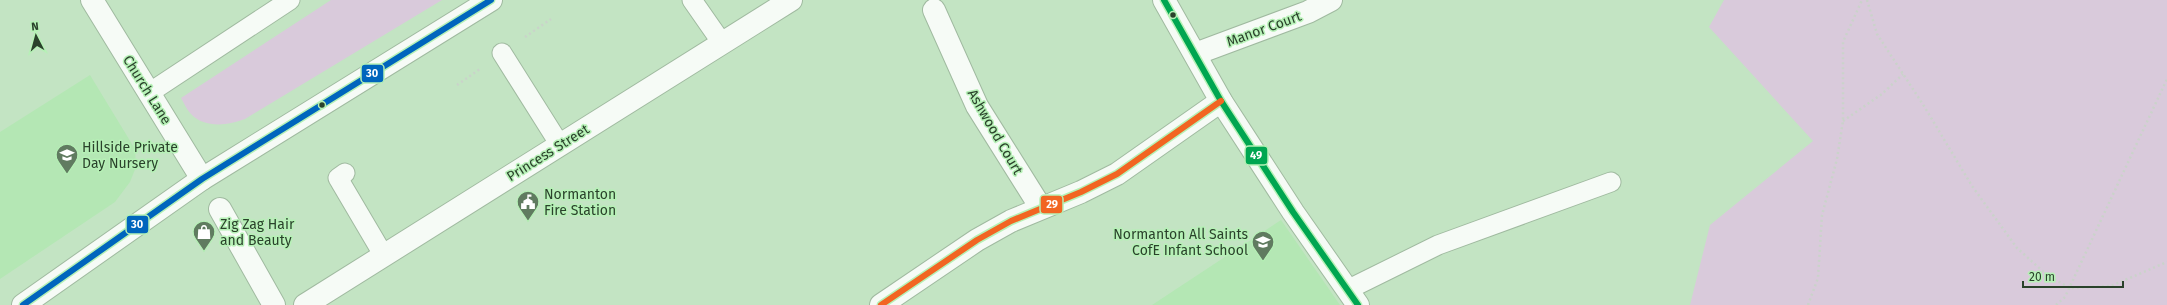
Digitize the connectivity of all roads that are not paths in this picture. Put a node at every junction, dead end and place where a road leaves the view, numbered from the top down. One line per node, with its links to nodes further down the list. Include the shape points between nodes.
1 (92, 0): 12 (street, Church Lane)
2 (290, 0): 12 (lane)
3 (491, 0): 16 (street)
4 (692, 0): 9 (lane)
5 (791, 0): 9 (street, Princess Street)
6 (1164, 0): 11 (street)
7 (1331, 0): 11 (street, Manor Court, via 1308,12)
8 (934, 10): 18 (street, Ashwood Court, via 977,106)
9 (722, 43): 14 (street, Princess Street)
10 (502, 53): 14 (lane)
11 (1195, 54): 13 (street)
12 (149, 94): 16 (street, Church Lane)
13 (1221, 101): 18 (street, via 1118,174); 21 (street)
14 (560, 145): 20 (street, Princess Street)
15 (345, 173): 20 (lane, via 338,178)
16 (202, 179): 22 (street)
17 (1611, 182): 21 (lane, via 1438,245)
18 (1041, 208): 25 (street, via 977,240)
19 (220, 209): 23 (street)
20 (384, 256): 24 (street, Princess Street)
21 (1353, 297)
22 (23, 305)
23 (274, 305)
24 (305, 305)
25 (881, 305)

